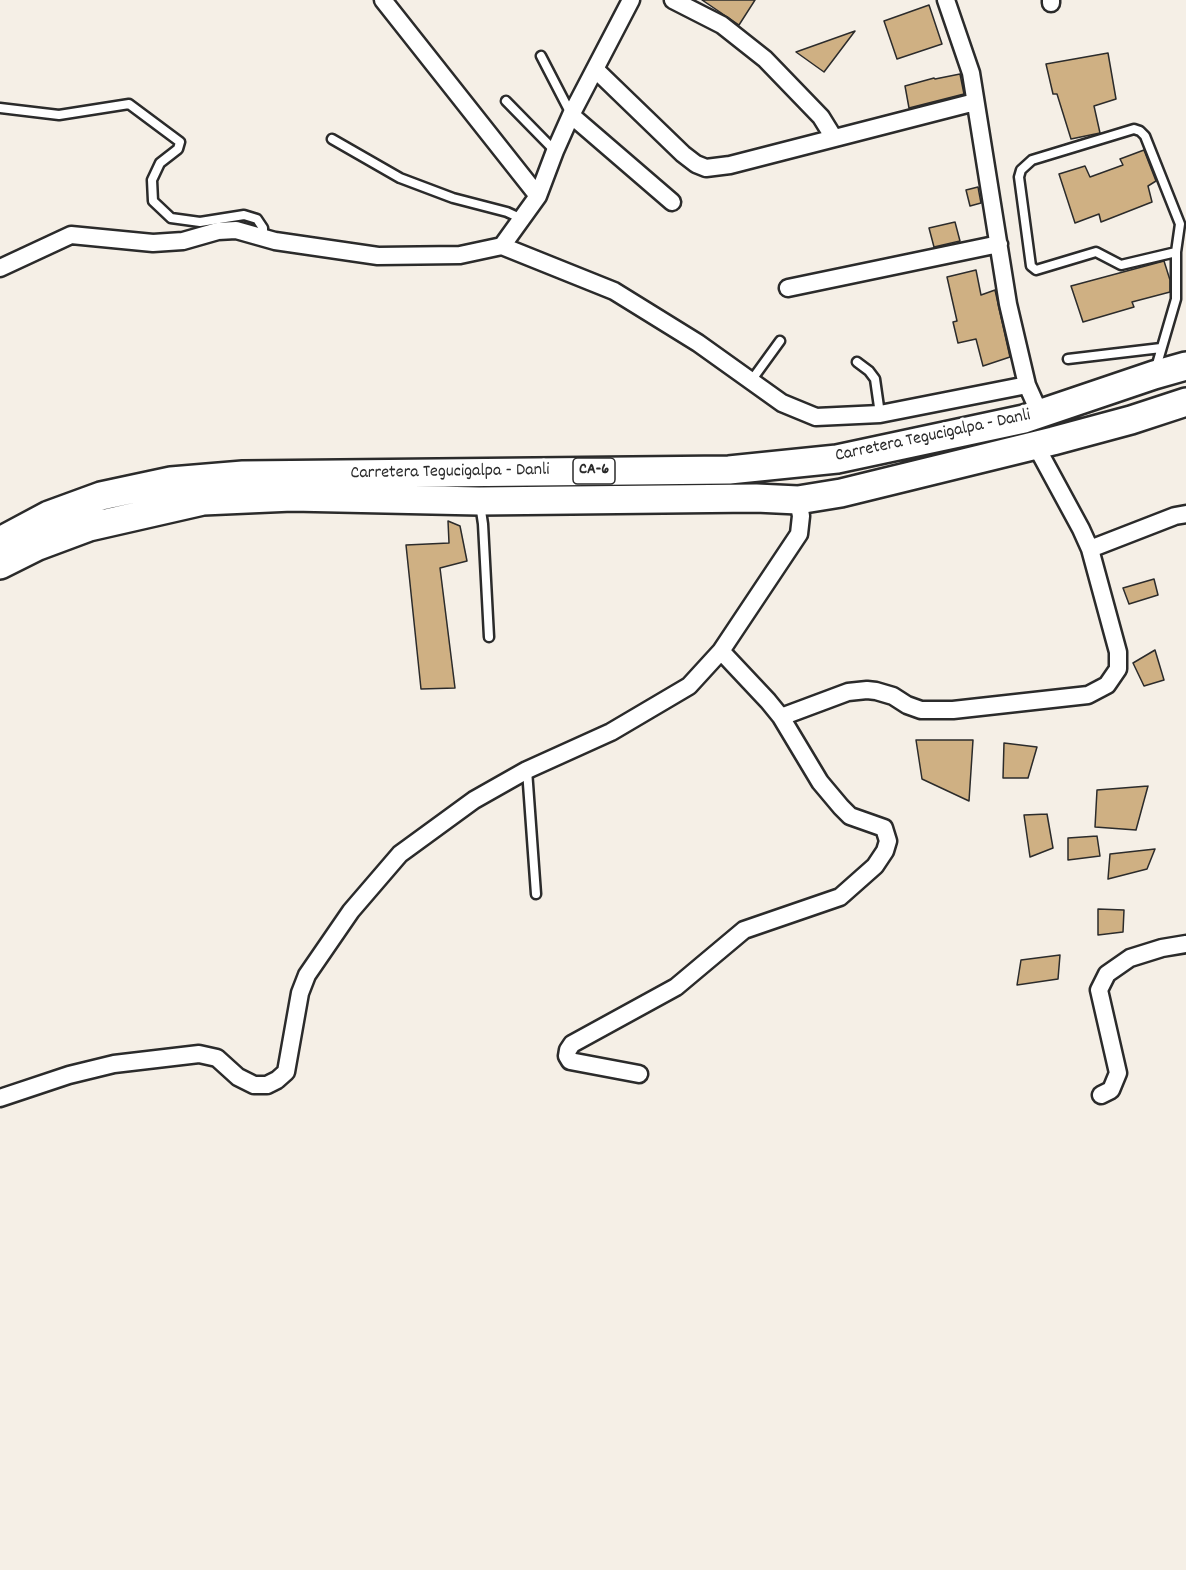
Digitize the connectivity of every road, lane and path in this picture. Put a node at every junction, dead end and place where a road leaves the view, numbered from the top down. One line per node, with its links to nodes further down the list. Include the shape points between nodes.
1 (383, 0): 14 (street)
2 (631, 0): 6 (street)
3 (673, 0): 11 (street, via 722,25 765,59 821,117)
4 (946, 0): 8 (street, via 971,73)
5 (540, 56): 10 (lane)
6 (595, 69): 10 (street); 11 (street, via 683,154 706,168)
7 (506, 101): 13 (lane)
8 (975, 102): 11 (street); 18 (street)
9 (0, 108): 17 (lane, via 59,115 129,104 180,141 178,149 160,163 152,180 153,201 171,218 200,222 244,215 256,219 263,228)
10 (571, 114): 13 (street); 15 (street)
11 (834, 138)
12 (332, 139): 16 (lane, via 400,178)
13 (555, 151): 14 (street)
14 (538, 196): 16 (street)
15 (672, 202)
16 (522, 219): 19 (street)
17 (263, 238): 19 (street, via 378,256 460,255); 21 (street, via 236,230 153,243 71,235)
18 (999, 244): 22 (street); 30 (street)
19 (502, 246): 29 (street, via 614,291)
20 (1176, 252): 20 (lane, via 1121,265 1096,252 1036,270 1031,266 1021,170 1032,160 1134,129 1140,131 1180,224); 24 (lane, via 1176,299)
21 (0, 268)
22 (788, 288)
23 (780, 341): 29 (lane)
24 (1161, 348): 25 (lane); 28 (lane)
25 (1068, 359)
26 (857, 362): 32 (lane, via 875,379)
27 (1186, 366): 28 (highway, Carretera Tegucigalpa - Danli / CA-6)
28 (1154, 375): 31 (highway, via 1169,387 1169,400); 33 (highway, Carretera Tegucigalpa - Danli / CA-6)
29 (751, 381): 32 (street, via 782,403 816,417)
30 (1027, 385): 32 (street); 33 (street)
31 (1174, 406): 34 (highway, Carretera Tegucigalpa - Danli / CA-6)
32 (880, 414)
33 (1040, 414): 35 (highway, Carretera Tegucigalpa - Danli / CA-6)
34 (1036, 446): 37 (highway, Carretera Tegucigalpa - Danli / CA-6); 42 (street)
35 (837, 459): 36 (highway, Carretera Tegucigalpa - Danli / CA-6); 37 (highway, via 825,473 830,485)
36 (794, 463): 38 (highway, via 809,481 806,494); 41 (highway, Carretera Tegucigalpa - Danli / CA-6, via 729,471 255,475 171,482 101,496 49,515)
37 (841, 493): 38 (highway, Carretera Tegucigalpa - Danli / CA-6)
38 (798, 500): 39 (highway, Carretera Tegucigalpa - Danli / CA-6); 45 (street, via 799,534)
39 (479, 501): 43 (highway, Carretera Tegucigalpa - Danli / CA-6, via 292,496 203,501 89,527); 44 (lane)
40 (1186, 514): 42 (street)
41 (0, 541)
42 (1090, 549): 46 (street, via 1118,652 1115,676 1100,689 1088,695 953,710 921,710 893,696 867,690 848,692)
43 (0, 565)
44 (489, 637)
45 (721, 651): 46 (street); 47 (street, via 688,687 611,732)
46 (781, 717): 50 (street, via 820,782 840,807 850,816 884,828 888,842 885,851 875,866 840,897 744,930 676,987 572,1044 568,1050 570,1061)
47 (527, 770): 48 (lane); 52 (street, via 474,800 400,854 351,911 307,975 300,993 286,1072 278,1080 254,1085 217,1058 199,1054 114,1064)
48 (536, 894)
49 (1186, 944): 51 (street, via 1130,958 1107,974 1099,990 1118,1073 1111,1090)
50 (639, 1074)
51 (1101, 1095)
52 (0, 1098)

